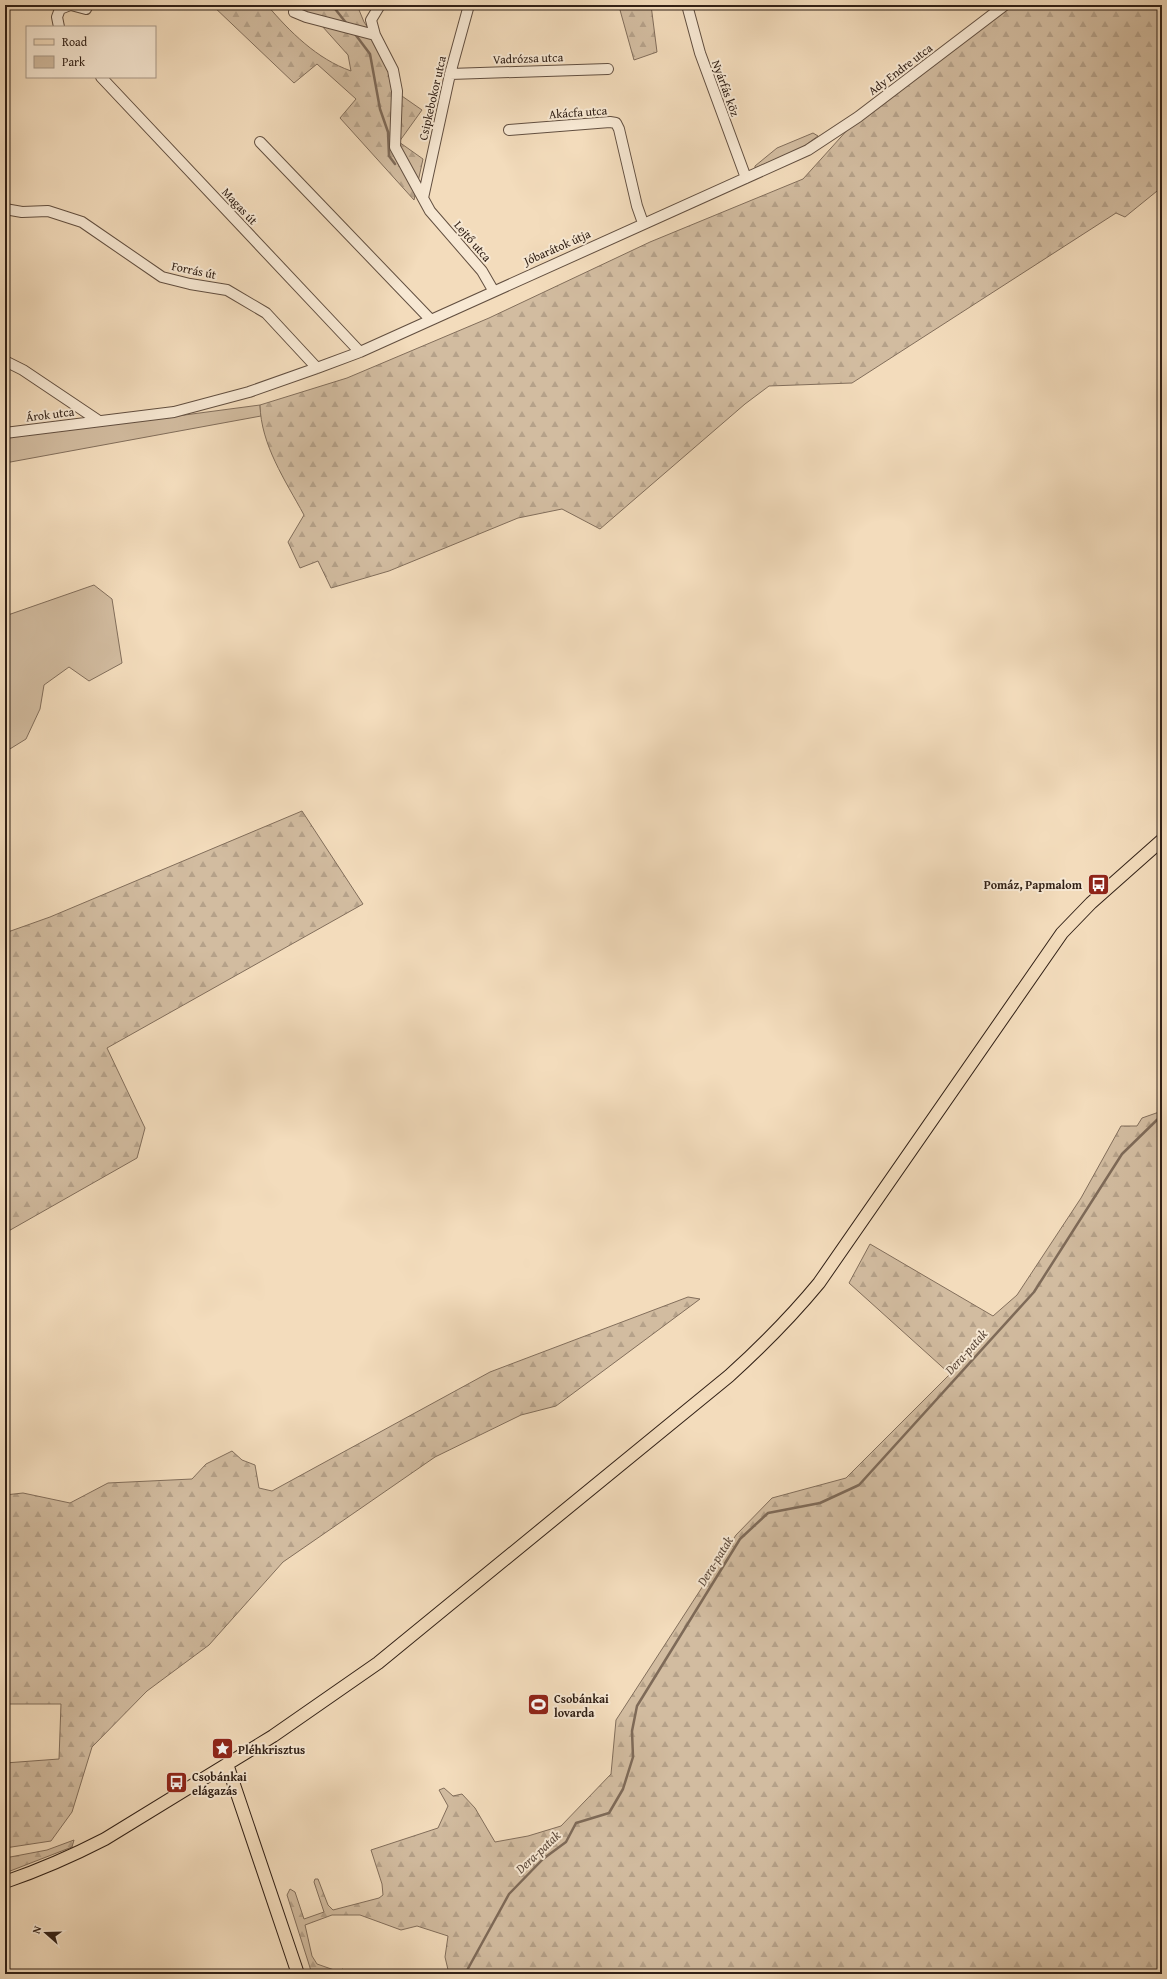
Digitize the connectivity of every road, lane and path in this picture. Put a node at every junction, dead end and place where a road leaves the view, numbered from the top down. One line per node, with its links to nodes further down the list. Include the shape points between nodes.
1 (71, 5): 2 (street, via 86,10); 8 (street, via 60,9 57,17)
2 (88, 5)
3 (380, 5): 9 (street, via 371,20)
4 (469, 5): 11 (street, Csipkebokor utca)
5 (687, 5): 16 (street, Nyárfás köz, via 700,53)
6 (1006, 5): 15 (street, Ady Endre utca, via 858,116)
7 (294, 12): 9 (street, via 306,18)
8 (59, 26)
9 (375, 35): 17 (street, Lejtő utca, via 393,70 396,91 395,147)
10 (608, 69): 11 (street, Vadrózsa utca)
11 (450, 74): 17 (street, Csipkebokor utca)
12 (101, 78): 22 (street, Magas út)
13 (509, 130): 19 (street, Akácfa utca, via 616,123)
14 (260, 142): 21 (street)
15 (808, 150): 16 (street, Jóbarátok útja)
16 (746, 178): 19 (street, Jóbarátok útja)
17 (423, 198): 20 (street, Lejtő utca, via 430,211 482,271)
18 (5, 208): 24 (street, Forrás út, via 22,212 48,211 82,222 162,277 227,290 266,313)
19 (643, 223): 20 (street, Jóbarátok útja)
20 (494, 290): 21 (street, Jóbarátok útja)
21 (430, 319): 22 (street, Jóbarátok útja)
22 (360, 352): 24 (street, Jóbarátok útja)
23 (5, 361): 25 (street, via 23,370)
24 (318, 368): 25 (street, Árok utca, via 249,392 174,412)
25 (99, 421): 26 (street, Árok utca)
26 (5, 433)
27 (1162, 840): 28 (main road, via 1091,902 1062,933 823,1277 764,1345 378,1663 286,1727)
28 (227, 1764): 29 (main road, via 77,1854 42,1870); 30 (main road)
29 (5, 1882)
30 (298, 1974)

